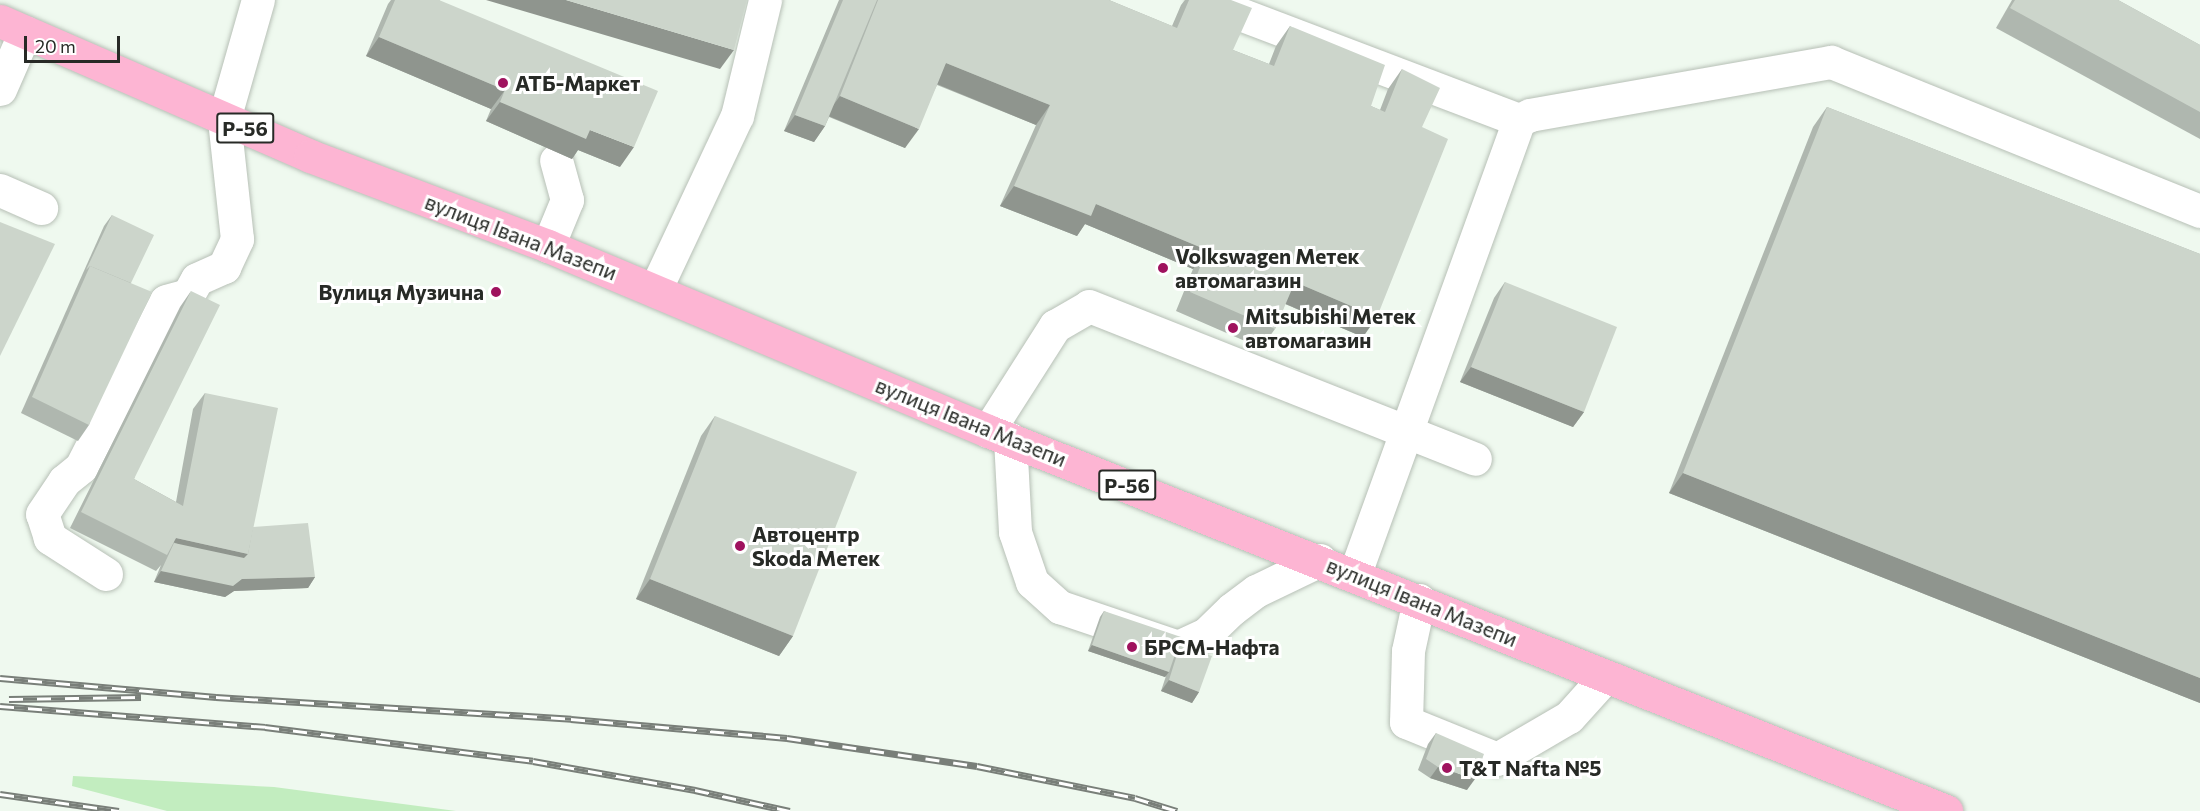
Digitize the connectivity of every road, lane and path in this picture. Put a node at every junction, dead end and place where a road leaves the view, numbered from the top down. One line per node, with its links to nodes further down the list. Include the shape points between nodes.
1 (258, 0): 6 (street)
2 (765, 0): 13 (street, via 737,116)
3 (1203, 0): 7 (street)
4 (13, 26): 5 (street); 6 (main road, вулиця Івана Мазепи / Р-56)
5 (0, 89)
6 (224, 119): 12 (main road, вулиця Івана Мазепи / Р-56, via 310,156); 18 (street, via 237,239 224,267 197,279 188,295 166,301 81,467 64,480 42,514 50,538)
7 (1519, 120): 11 (street, via 1831,62); 14 (street)
8 (556, 160): 12 (street, via 567,200)
9 (0, 190): 10 (street)
10 (41, 208)
11 (2200, 211)
12 (548, 246): 13 (main road, вулиця Івана Мазепи / Р-56)
13 (655, 290): 15 (main road, вулиця Івана Мазепи / Р-56)
14 (1408, 433): 15 (street, via 1089,306 1055,326); 16 (street); 19 (street)
15 (999, 435): 17 (main road, вулиця Івана Мазепи / Р-56); 17 (street, via 1015,532 1032,582 1060,607 1179,647 1206,634 1256,591)
16 (1475, 459)
17 (1320, 560): 19 (main road, вулиця Івана Мазепи / Р-56)
18 (106, 574)
19 (1354, 574): 20 (main road, вулиця Івана Мазепи / Р-56)
20 (1419, 600): 21 (main road, вулиця Івана Мазепи / Р-56); 21 (street, via 1408,651 1406,722 1497,759 1569,717)
21 (1605, 677): 22 (main road, вулиця Івана Мазепи / Р-56)
22 (1946, 811)

